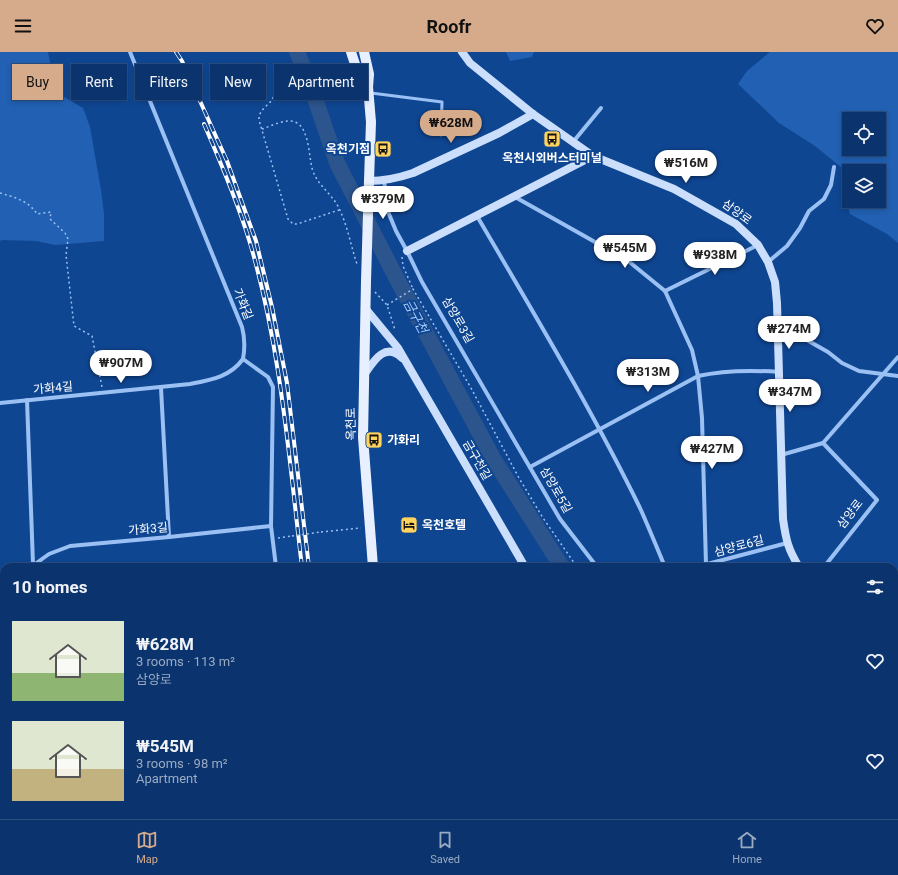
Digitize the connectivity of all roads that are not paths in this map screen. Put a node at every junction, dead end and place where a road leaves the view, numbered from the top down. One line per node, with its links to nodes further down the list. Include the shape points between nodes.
1 (130, 52): 23 (street, 가화길, via 242,327 245,338)
2 (351, 52): 5 (main road, via 360,79)
3 (364, 52): 5 (main road, via 369,74)
4 (462, 52): 7 (street, 삼양로, via 470,62)
5 (369, 90): 8 (lane, via 442,102); 12 (main road)
6 (601, 108): 9 (street)
7 (533, 114): 9 (street, 삼양로); 13 (street, via 499,133 413,173)
8 (440, 135)
9 (573, 143): 10 (street, 삼양로)
10 (593, 156): 14 (street); 16 (street, 삼양로, via 674,189 736,224)
11 (834, 167): 18 (street, via 831,185 824,199 809,211 787,246)
12 (369, 181): 13 (street); 20 (main road, 옥천로, bridge)
13 (384, 181): 17 (street, 삼양로3길, via 389,214)
14 (515, 196): 15 (street); 19 (street, via 627,260)
15 (477, 216): 17 (street); 33 (street)
16 (758, 245): 18 (street, 삼양로); 19 (street)
17 (405, 248): 36 (street, 삼양로3길, via 422,282)
18 (768, 262): 21 (street, 삼양로, via 774,282)
19 (665, 291): 28 (street, via 692,350)
20 (365, 308): 24 (street, 금구천길, via 396,344); 27 (main road, 옥천로)
21 (778, 329): 25 (street, 삼양로); 26 (street, via 805,339 859,371)
22 (898, 357): 26 (street)
23 (243, 359): 30 (street, 가화4길, via 229,373 217,379); 37 (street, via 268,377 273,387)
24 (408, 365): 27 (street, via 398,354 384,352); 44 (street, 금구천길)
25 (779, 372): 28 (street, 삼양로5길, via 727,371); 35 (street, 삼양로)
26 (882, 374): 29 (street); 34 (street)
27 (364, 375): 43 (main road, 옥천로, via 363,437)
28 (698, 376): 33 (street, 삼양로5길); 47 (street, via 702,418)
29 (898, 376)
30 (162, 388): 31 (street, 가화4길); 38 (street)
31 (27, 400): 32 (street, 가화4길); 40 (street)
32 (0, 403)
33 (599, 430): 36 (street, 삼양로5길); 46 (street, via 640,509)
34 (823, 443): 35 (street); 50 (street, 삼양로, via 877,500)
35 (781, 455): 39 (street, 삼양로, via 783,520)
36 (530, 467): 45 (street, 삼양로5길, via 560,519)
37 (271, 526): 38 (street, 가화3길); 42 (street)
38 (169, 537): 41 (street, 가화3길, via 70,546 49,554)
39 (787, 543): 48 (street, 삼양로6길); 49 (street, 삼양로)
40 (32, 563)
41 (36, 563)
42 (276, 563)
43 (373, 563)
44 (523, 563)
45 (594, 563)
46 (663, 563)
47 (706, 563)
48 (713, 563)
49 (797, 563)
50 (827, 563)

